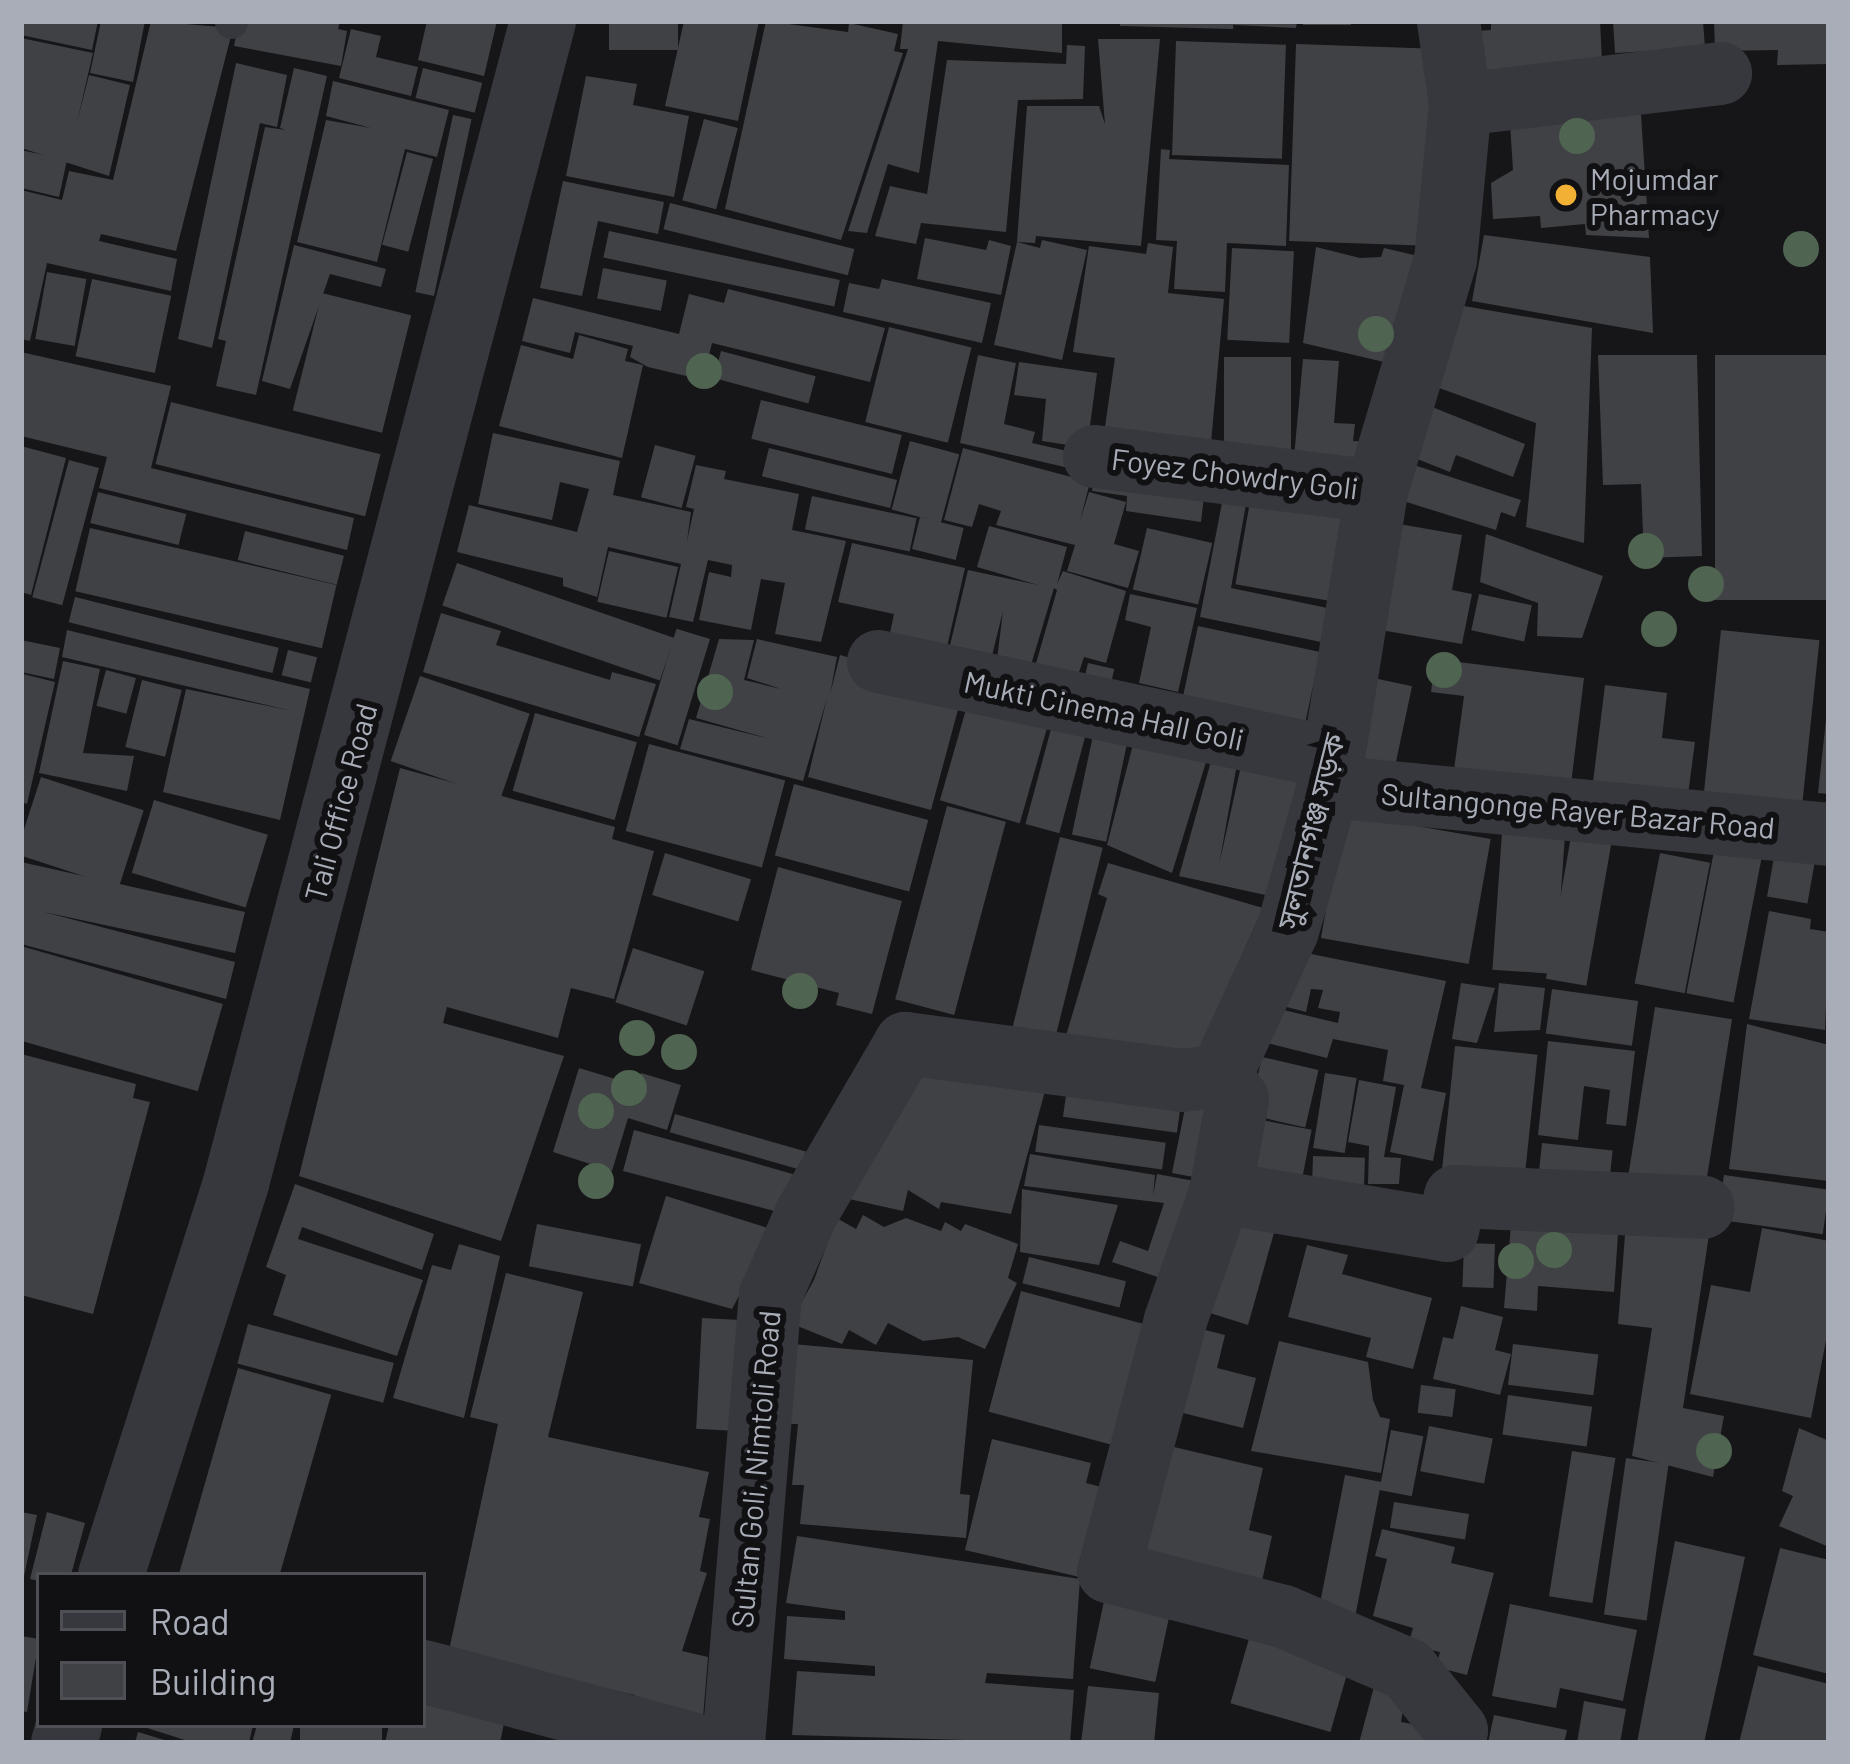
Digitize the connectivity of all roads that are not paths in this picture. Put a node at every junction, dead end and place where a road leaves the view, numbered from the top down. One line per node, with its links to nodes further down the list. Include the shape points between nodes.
1 (543, 21): 13 (street, Tali Office Road, via 243,1160)
2 (1448, 21): 4 (street, সুলতানগঞ্জ সড়ক)
3 (1720, 73): 4 (street)
4 (1460, 104): 6 (street, সুলতানগঞ্জ সড়ক, via 1445,259)
5 (1094, 456): 6 (street, Foyez Chowdry Goli)
6 (1376, 491): 8 (street, সুলতানগঞ্জ সড়ক)
7 (878, 661): 8 (street, Mukti Cinema Hall Goli)
8 (1330, 771): 9 (street, Sultangonge Rayer Bazar Road); 10 (street, সুলতানগঞ্জ সড়ক, via 1287,930)
9 (1829, 833)
10 (1220, 1075): 11 (street, via 1237,1099); 16 (street, Sultan Goli, Nimtoli Road, via 1182,1080 905,1043 806,1213 770,1295)
11 (1220, 1192): 12 (street, via 1447,1230 1455,1196); 17 (street, via 1175,1320 1108,1571 1283,1616 1407,1669 1456,1730)
12 (1703, 1208)
13 (112, 1572)
14 (426, 1672): 15 (street)
15 (692, 1743)
16 (733, 1743)
17 (1454, 1743)

